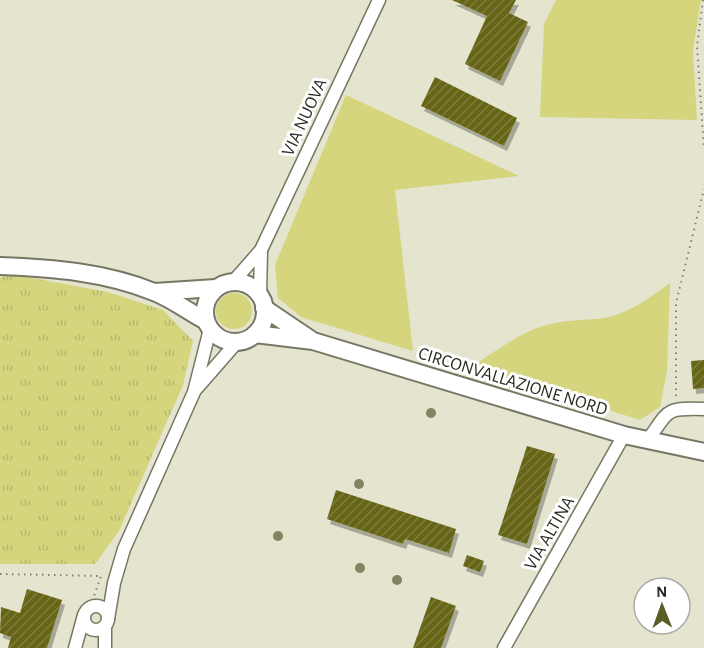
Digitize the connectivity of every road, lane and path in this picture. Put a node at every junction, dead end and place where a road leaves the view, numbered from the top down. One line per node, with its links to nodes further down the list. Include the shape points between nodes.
1 (379, 0): 5 (street, VIA NUOVA)
2 (703, 0): 3 (path, via 698,46)
3 (704, 149)
4 (704, 189): 16 (path, via 676,303)
5 (261, 250): 7 (street, VIA NUOVA); 10 (street, VIA NUOVA)
6 (0, 266): 9 (street, via 48,268)
7 (233, 282): 8 (street); 10 (street, via 248,285)
8 (216, 288): 9 (street); 11 (street, via 206,303)
9 (154, 292): 11 (street)
10 (262, 302): 12 (street, via 264,317); 13 (street, CIRCONVALLAZIONE NORD)
11 (208, 325): 14 (street, via 217,336); 15 (street)
12 (255, 334): 13 (street, CIRCONVALLAZIONE NORD); 14 (street)
13 (313, 341): 18 (street, CIRCONVALLAZIONE NORD)
14 (237, 342): 15 (street)
15 (194, 392): 23 (street, via 124,549)
16 (676, 408): 17 (street); 19 (street)
17 (704, 409)
18 (624, 435): 19 (street, CIRCONVALLAZIONE NORD); 29 (street, VIA ALTINA)
19 (648, 440): 20 (street, CIRCONVALLAZIONE NORD)
20 (704, 452)
21 (0, 574): 22 (path)
22 (101, 576)
23 (114, 583): 24 (street); 26 (street)
24 (96, 606): 25 (street, via 88,608); 26 (street, via 103,609)
25 (84, 615): 26 (street, via 87,626); 27 (street)
26 (103, 625): 27 (street); 28 (street)
27 (75, 647)
28 (105, 648)
29 (504, 648)

